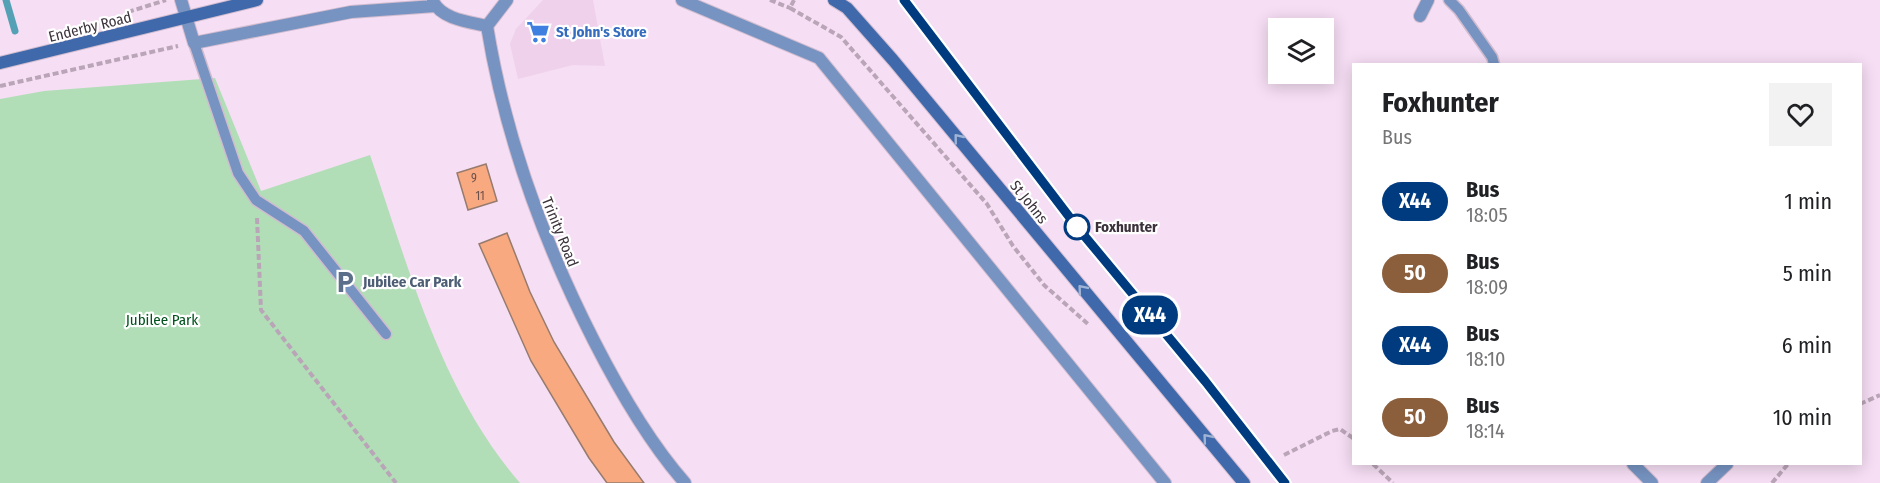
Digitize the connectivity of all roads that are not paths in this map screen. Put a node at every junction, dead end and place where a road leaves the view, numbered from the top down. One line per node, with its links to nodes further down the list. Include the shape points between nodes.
1 (181, 0): 11 (street)
2 (257, 0): 11 (main road, Enderby Road)
3 (507, 0): 12 (street)
4 (682, 0): 20 (street, via 819,58)
5 (834, 0): 21 (main road, St Johns, one-way to 5, via 893,60 847,8)
6 (904, 0): 22 (main road, St Johns, via 1077,227)
7 (1428, 0): 10 (street)
8 (1449, 0): 15 (lane)
9 (434, 3): 12 (street, via 455,19); 13 (street, via 351,12)
10 (1420, 16)
11 (186, 17): 13 (street); 14 (main road, Enderby Road)
12 (487, 26): 19 (street, Trinity Road, via 494,72 526,185 550,250 608,369 642,425)
13 (194, 43): 16 (lane, via 238,173 256,200 304,231)
14 (0, 63)
15 (1494, 63)
16 (386, 334)
17 (1634, 465): 23 (street)
18 (1726, 465): 24 (street)
19 (685, 483)
20 (1165, 483)
21 (1244, 483)
22 (1285, 483)
23 (1652, 483)
24 (1707, 483)

